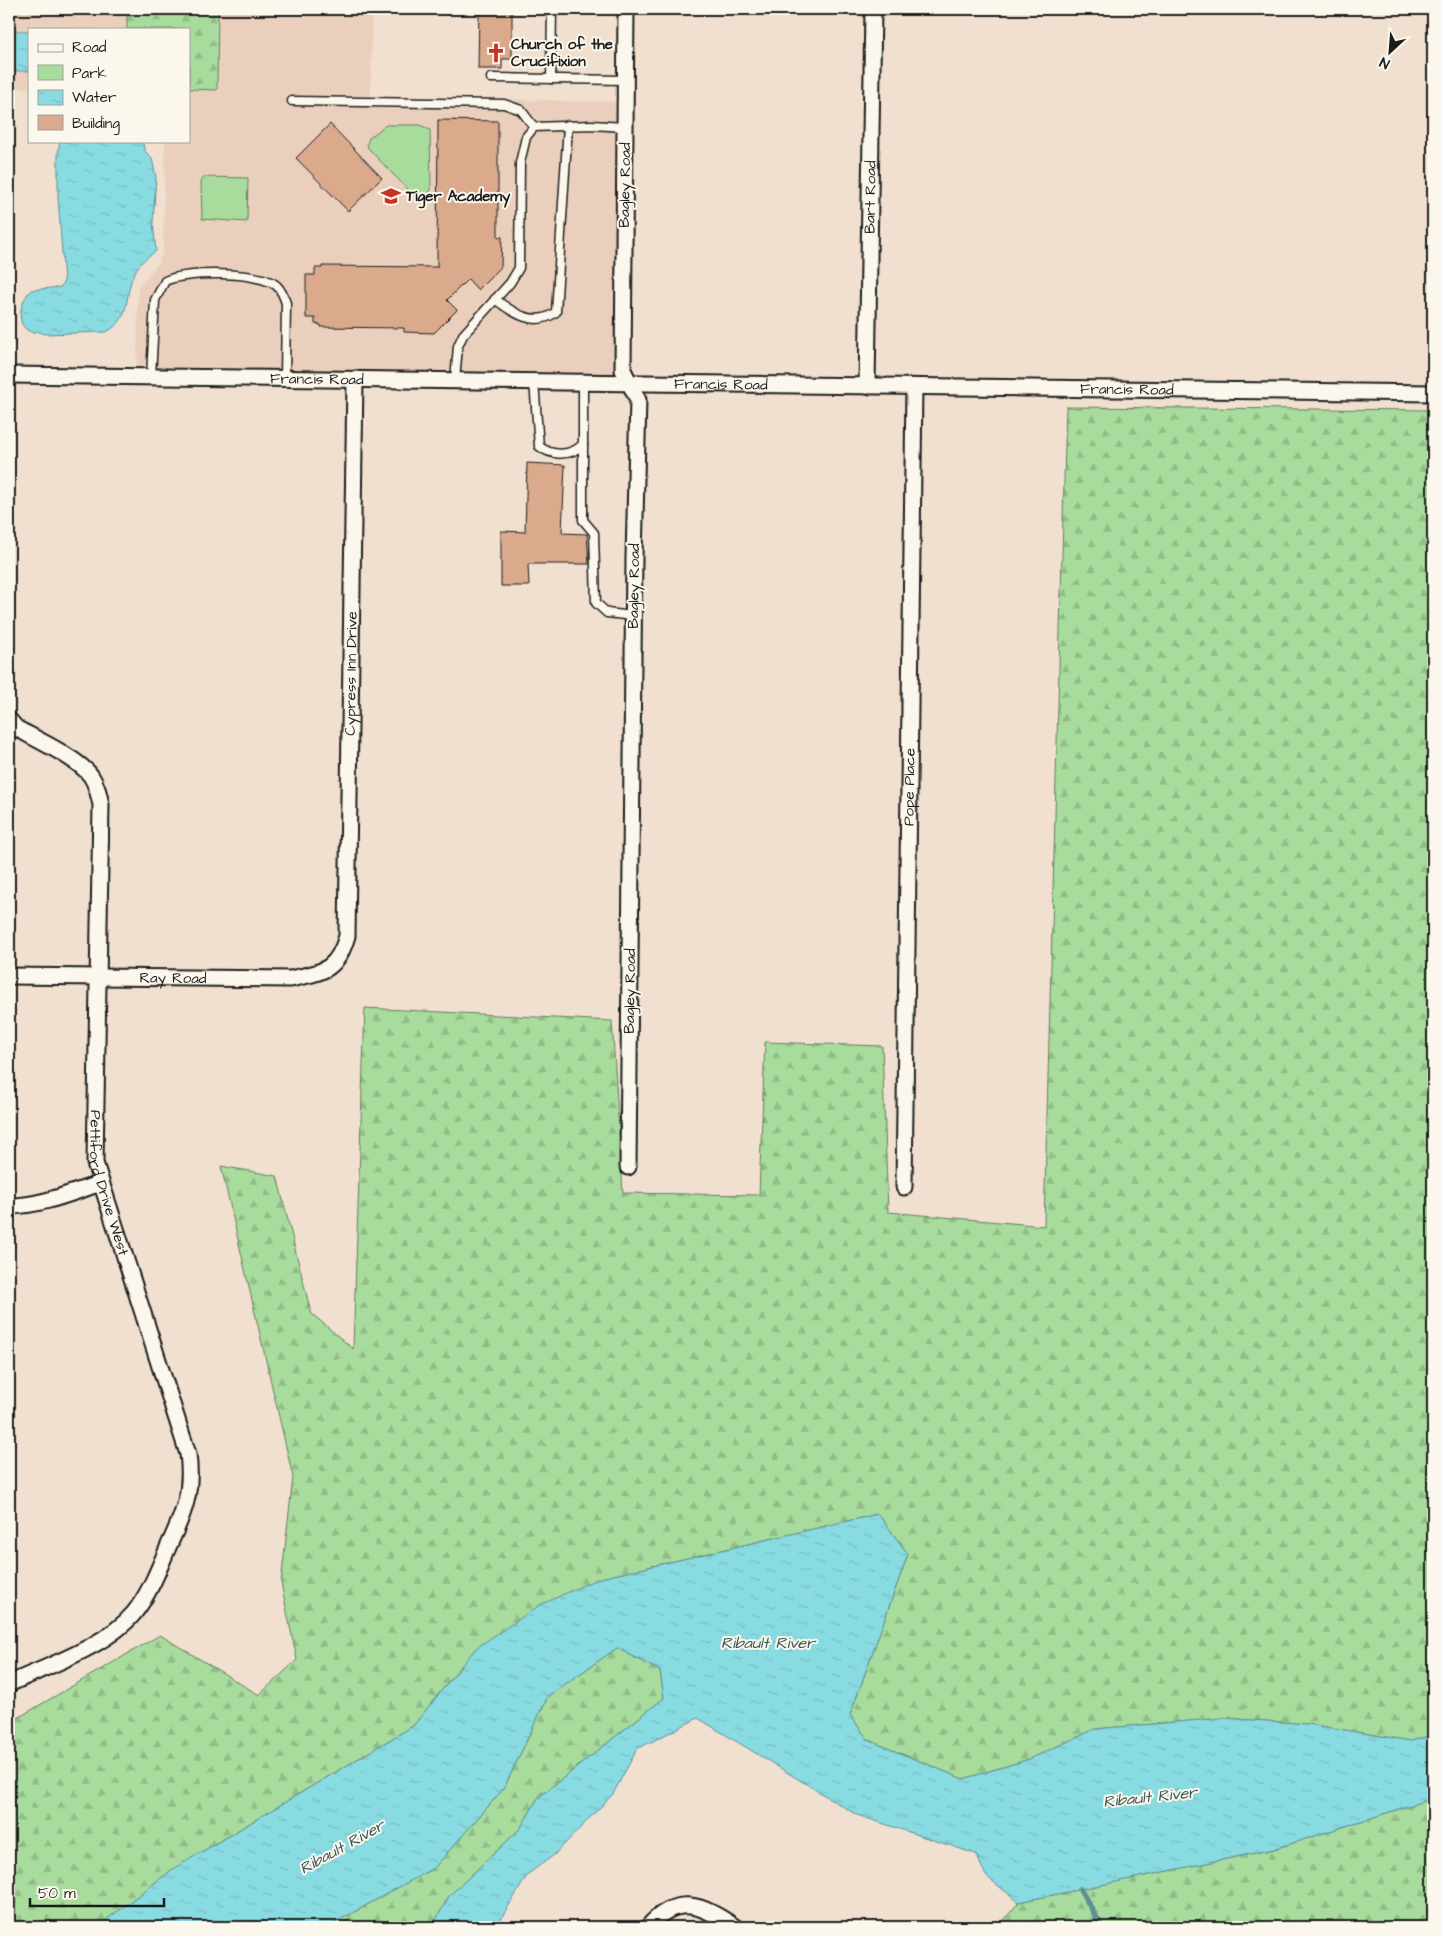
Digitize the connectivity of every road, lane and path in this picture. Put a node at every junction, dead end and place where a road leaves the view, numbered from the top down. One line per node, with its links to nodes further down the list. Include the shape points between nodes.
1 (552, 9): 5 (lane)
2 (626, 9): 6 (street, Bagley Road)
3 (873, 9): 20 (street, Bart Road)
4 (491, 78): 5 (lane)
5 (551, 79): 6 (lane)
6 (626, 80): 10 (street, Bagley Road)
7 (292, 101): 9 (lane, via 504,104 521,110)
8 (568, 125): 9 (lane); 10 (lane); 11 (lane, via 556,312 548,318 530,319 511,312)
9 (534, 126): 11 (lane, via 526,137 520,163 519,268)
10 (626, 127): 19 (street, Bagley Road, via 623,370)
11 (495, 299): 16 (lane, via 463,335 458,346)
12 (9, 375): 13 (street, Francis Road)
13 (151, 377): 14 (street, Francis Road); 14 (lane, via 155,300 165,281 183,275 255,277 282,292 286,303)
14 (285, 378): 15 (street, Francis Road)
15 (355, 379): 16 (street, Francis Road); 26 (street, Cypress Inn Drive, via 347,936)
16 (455, 380): 17 (street, Francis Road)
17 (534, 382): 18 (street, Francis Road); 23 (lane, via 538,446 565,454)
18 (584, 382): 19 (street, Francis Road); 23 (lane)
19 (630, 384): 20 (street, Francis Road); 24 (street, Bagley Road, via 638,400)
20 (867, 386): 21 (street, Francis Road)
21 (914, 387): 22 (street, Francis Road); 31 (street, Pope Place)
22 (1433, 393)
23 (583, 444): 24 (lane, via 583,520 594,533 596,603 607,613)
24 (633, 616): 29 (street, Bagley Road)
25 (9, 720): 28 (street, Pettiford Drive West, via 16,728 79,765 91,776 98,790 101,805)
26 (335, 964): 28 (street, Ray Road, via 322,972 290,979)
27 (9, 976): 28 (street, Ray Road)
28 (99, 976): 30 (street, Pettiford Drive West, via 95,1163)
29 (628, 1167)
30 (100, 1184): 32 (street, via 47,1201); 33 (street, Pettiford Drive West, via 188,1454 191,1476 182,1517 148,1591 134,1613 117,1629 88,1646)
31 (904, 1187)
32 (9, 1206)
33 (9, 1684)
34 (648, 1927): 35 (street, via 669,1909 685,1905 716,1913)
35 (735, 1927)

